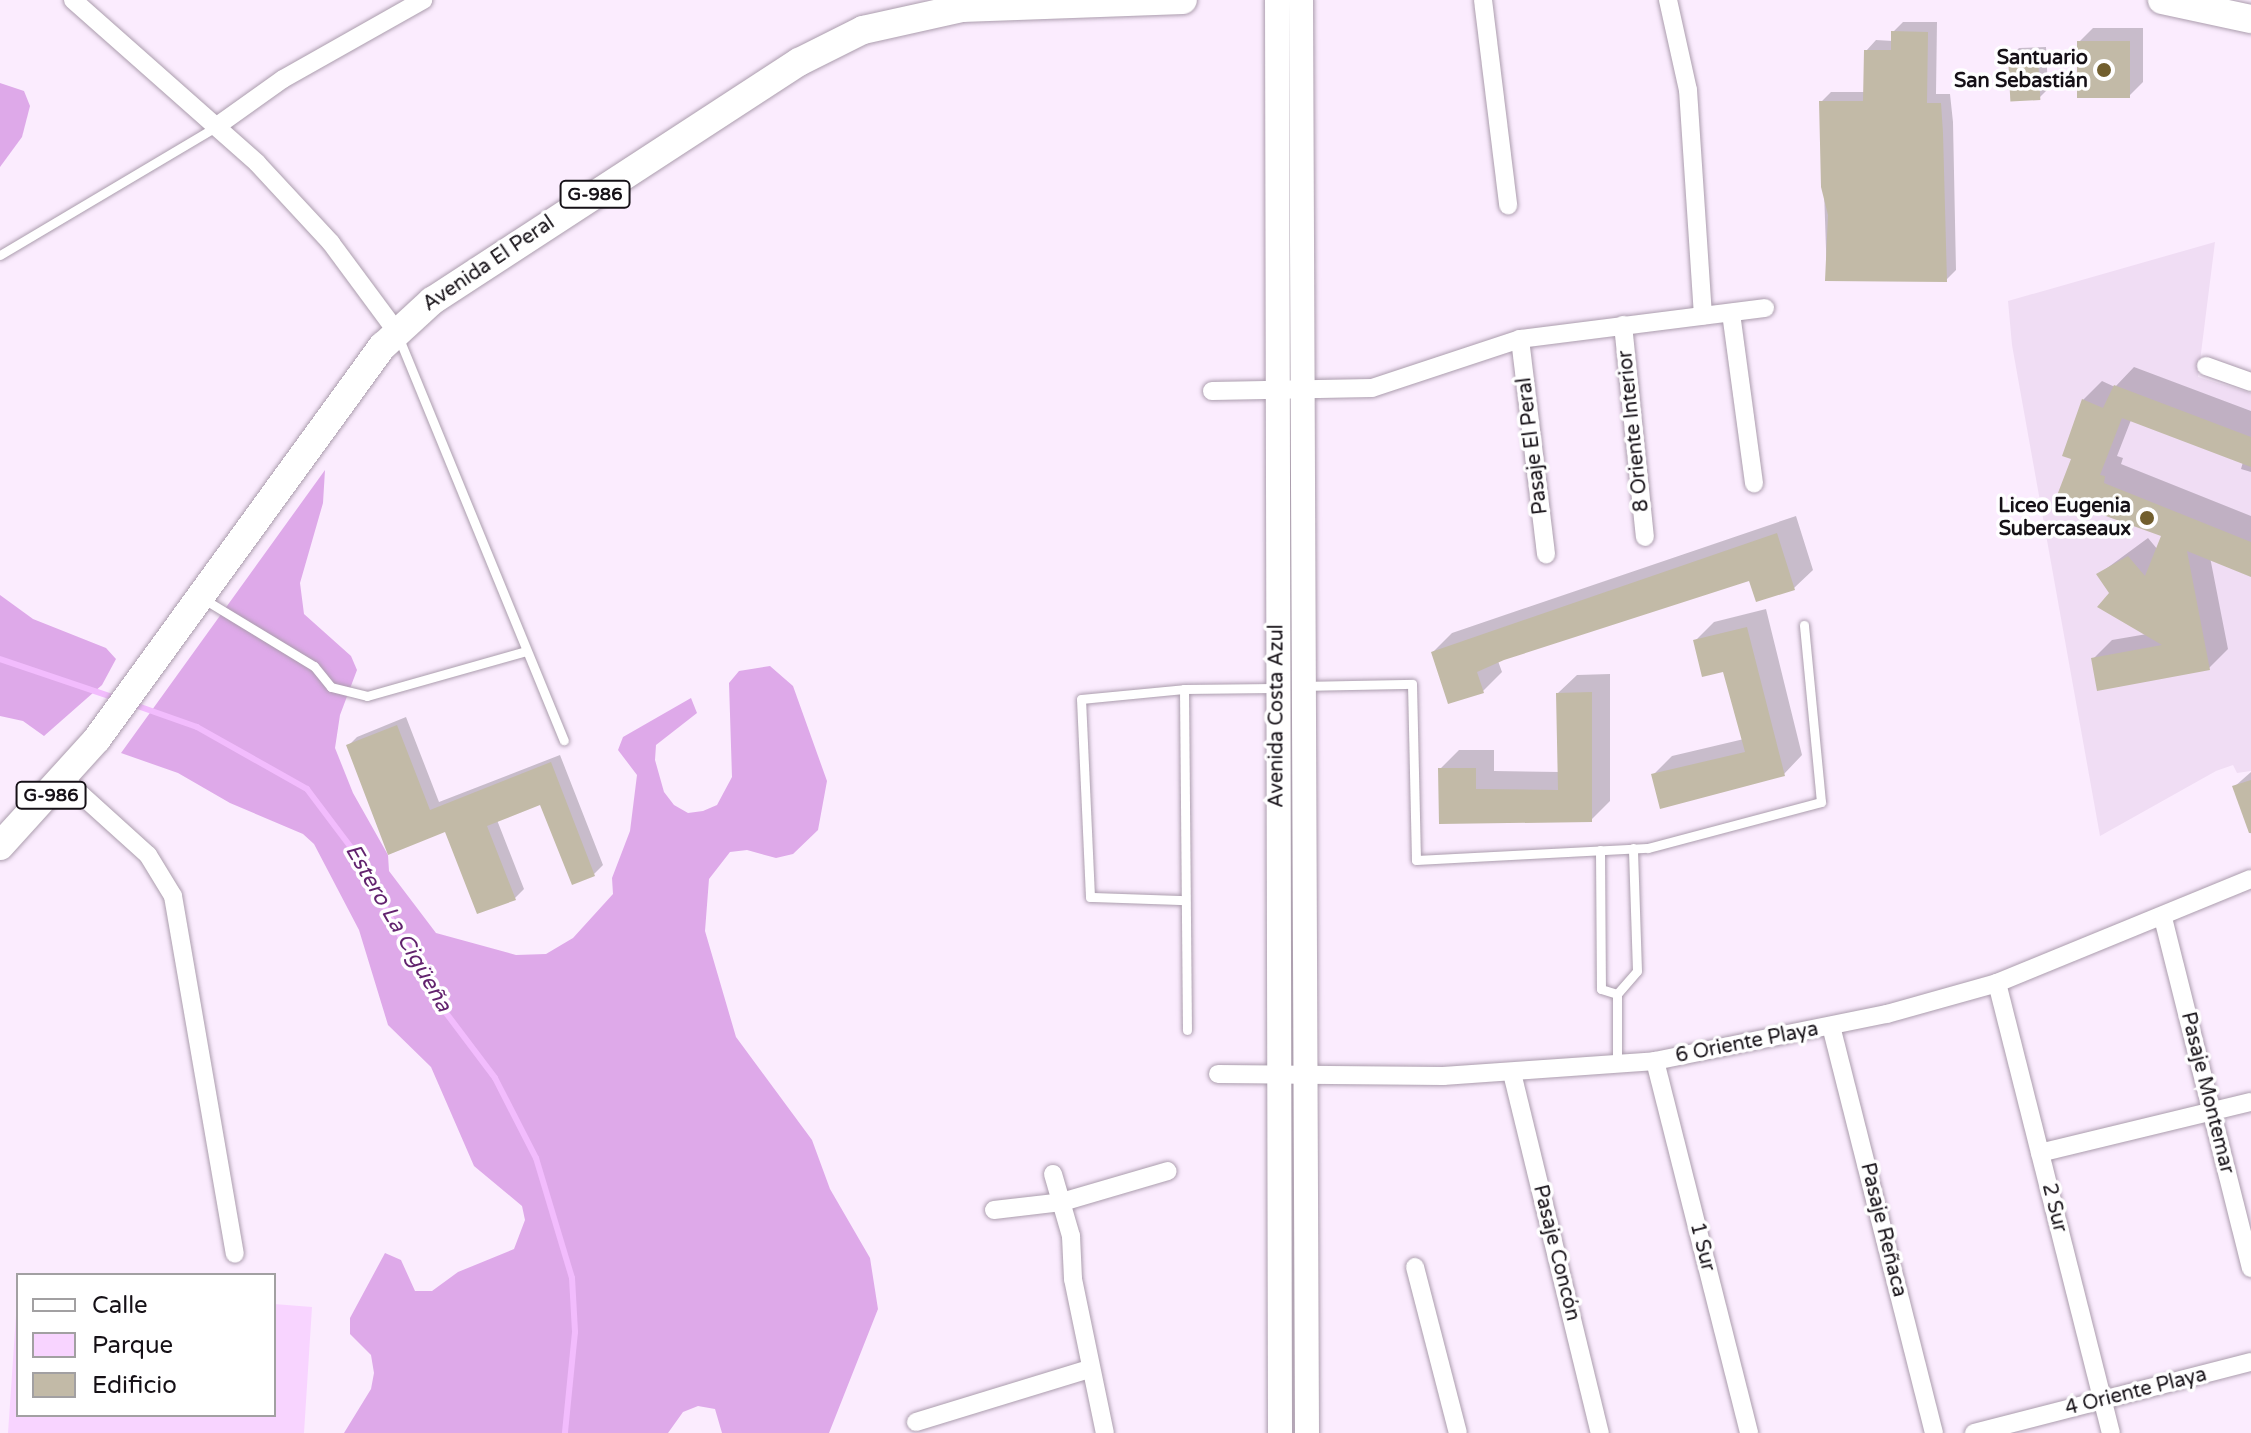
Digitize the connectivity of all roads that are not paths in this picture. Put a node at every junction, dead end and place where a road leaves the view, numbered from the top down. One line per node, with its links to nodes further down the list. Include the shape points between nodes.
1 (73, 0): 10 (street, via 125,51)
2 (423, 0): 10 (street, via 283,79)
3 (1183, 0): 17 (main road, Avenida El Peral / G-986, via 962,8 907,17 841,39 447,290)
4 (1277, 0): 23 (street, Avenida Costa Azul)
5 (1301, 0): 22 (street, Avenida Costa Azul)
6 (1483, 0): 11 (street)
7 (1668, 0): 15 (street, via 1688,90)
8 (2162, 0): 9 (main road)
9 (2240, 11)
10 (217, 126): 12 (lane); 17 (street, via 331,243)
11 (1508, 205)
12 (0, 255)
13 (1765, 308): 14 (street)
14 (1731, 313): 15 (street); 24 (street)
15 (1703, 316): 16 (street)
16 (1623, 325): 18 (street); 25 (street, 8 Oriente Interior)
17 (396, 331): 27 (main road, Avenida El Peral / G-986); 29 (lane)
18 (1520, 339): 22 (street, via 1395,384); 26 (street, Pasaje El Peral)
19 (2206, 366): 20 (street)
20 (2251, 382)
21 (1212, 391): 23 (street)
22 (1303, 391): 23 (street); 30 (street, Avenida Costa Azul)
23 (1274, 392): 31 (street, Avenida Costa Azul)
24 (1754, 483)
25 (1645, 537)
26 (1546, 554)
27 (200, 596): 29 (lane, via 314,666 331,687 367,696); 34 (main road, Avenida El Peral / G-986)
28 (1804, 625): 36 (lane, via 1821,802)
29 (526, 651): 33 (lane)
30 (1304, 686): 37 (lane, via 1412,684 1416,860); 50 (street, Avenida Costa Azul)
31 (1277, 688): 32 (lane); 49 (street, Avenida Costa Azul)
32 (1184, 689): 39 (lane); 39 (lane, via 1081,699 1090,897)
33 (564, 740)
34 (65, 780): 35 (main road, G-986); 58 (street, via 148,855 173,896)
35 (0, 846)
36 (1633, 848): 37 (lane); 42 (lane, via 1637,971)
37 (1600, 850): 42 (lane, via 1601,989)
38 (2251, 879): 40 (street, 6 Oriente Playa)
39 (1182, 900): 44 (lane)
40 (2163, 918): 41 (street, 6 Oriente Playa); 52 (street, Pasaje Montemar)
41 (1997, 983): 43 (street, 6 Oriente Playa); 53 (street, 2 Sur)
42 (1617, 994): 46 (lane)
43 (1831, 1026): 45 (street, 6 Oriente Playa); 71 (street, Pasaje Reñaca)
44 (1187, 1030)
45 (1655, 1061): 46 (street, 6 Oriente Playa); 70 (street, 1 Sur)
46 (1617, 1065): 47 (street, 6 Oriente Playa)
47 (1512, 1073): 50 (street, 6 Oriente Playa); 69 (street, Pasaje Concón)
48 (1218, 1074): 49 (street, 6 Oriente Playa)
49 (1280, 1077): 50 (street, 6 Oriente Playa); 66 (street, Avenida Costa Azul)
50 (1305, 1077): 67 (street, Avenida Costa Azul)
51 (2251, 1102): 52 (street)
52 (2211, 1112): 53 (street); 60 (street, Pasaje Montemar)
53 (2040, 1153): 63 (street, 2 Sur)
54 (1168, 1171): 56 (street)
55 (1053, 1174): 56 (street)
56 (1062, 1202): 57 (street); 62 (street)
57 (994, 1210)
58 (235, 1254)
59 (1415, 1267): 68 (street)
60 (2251, 1268)
61 (2251, 1362): 63 (street, 4 Oriente Playa)
62 (1089, 1369): 64 (street); 65 (street)
63 (2103, 1400): 72 (street, 4 Oriente Playa); 73 (street, 2 Sur)
64 (916, 1422)
65 (1105, 1433)
66 (1280, 1433)
67 (1307, 1433)
68 (1458, 1433)
69 (1600, 1433)
70 (1749, 1433)
71 (1934, 1433)
72 (1974, 1433)
73 (2111, 1433)

